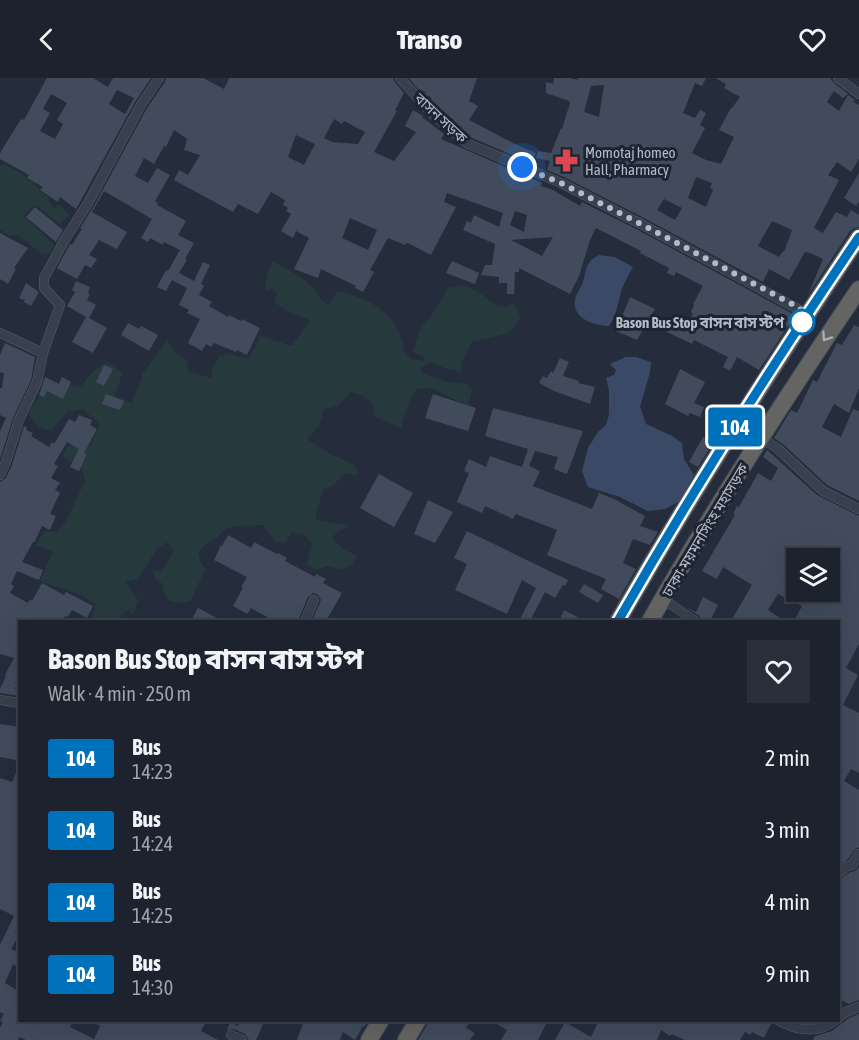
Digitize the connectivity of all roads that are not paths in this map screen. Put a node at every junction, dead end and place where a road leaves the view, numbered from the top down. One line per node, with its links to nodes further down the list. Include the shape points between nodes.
1 (159, 78): 9 (street, via 44,278 44,288 60,305)
2 (400, 78): 7 (street, বাসন সড়ক, via 433,115 466,143 561,183)
3 (838, 78): 4 (street)
4 (859, 94)
5 (859, 237): 7 (highway)
6 (859, 289): 10 (highway, ঢাকা-ময়মনসিংহ মহাসড়ক, one-way to 10)
7 (807, 314): 16 (highway)
8 (0, 333): 9 (street)
9 (43, 353): 11 (street, via 37,382)
10 (761, 437): 12 (street, via 824,491); 13 (highway, ঢাকা-ময়মনসিংহ মহাসড়ক)
11 (0, 475)
12 (859, 509)
13 (663, 599): 17 (highway, ঢাকা-ময়মনসিংহ মহাসড়ক); 18 (street)
14 (314, 600): 15 (street)
15 (305, 620)
16 (619, 620)
17 (652, 620)
18 (694, 620)
19 (0, 700): 20 (street)
20 (18, 704)
21 (859, 854): 22 (street, via 852,865)
22 (840, 872)
23 (859, 1007): 24 (street)
24 (840, 1017)
25 (380, 1022): 31 (highway)
26 (417, 1022): 32 (highway)
27 (781, 1022): 28 (street, via 810,1030)
28 (833, 1022)
29 (231, 1035): 30 (street)
30 (242, 1040)
31 (369, 1040)
32 (406, 1040)

